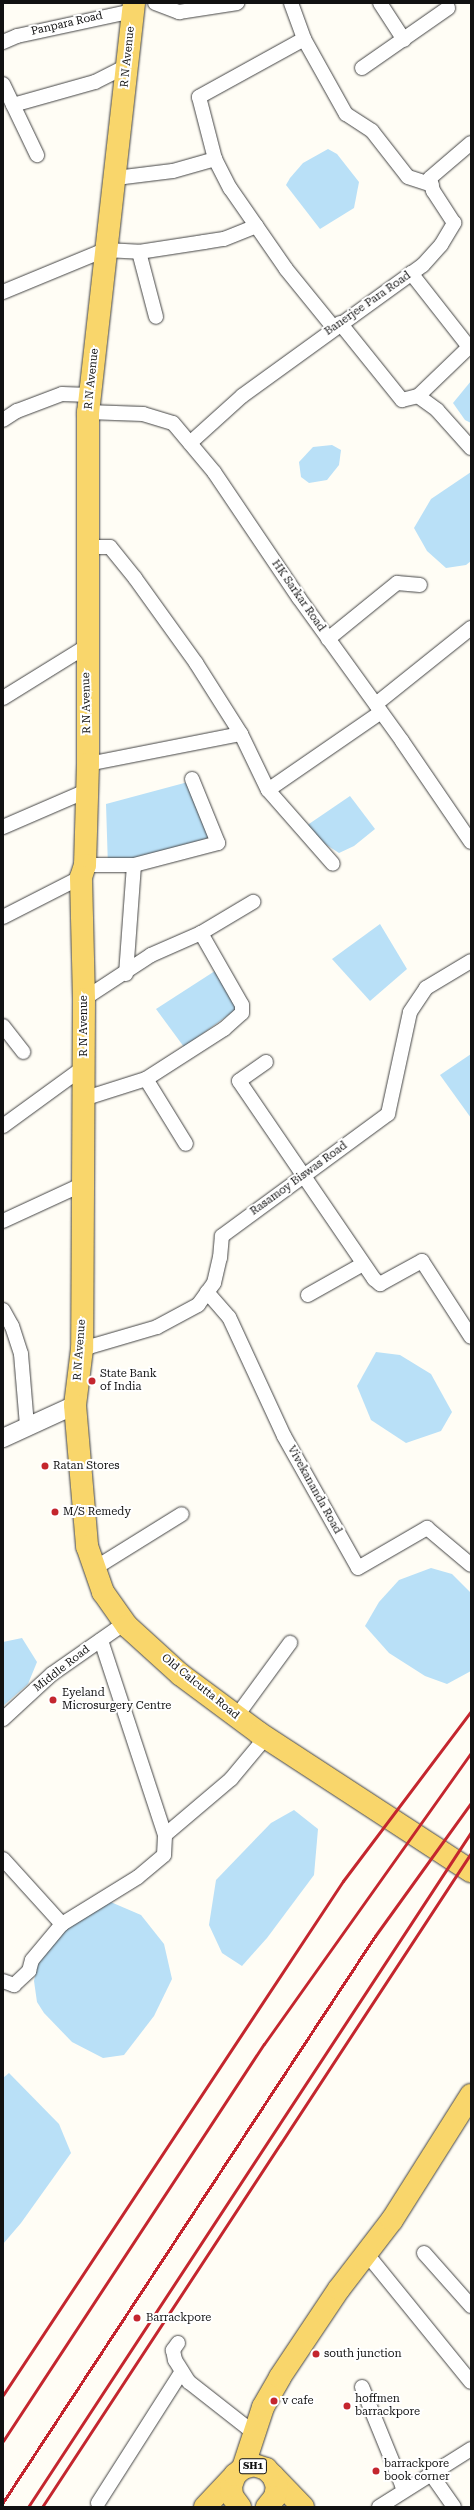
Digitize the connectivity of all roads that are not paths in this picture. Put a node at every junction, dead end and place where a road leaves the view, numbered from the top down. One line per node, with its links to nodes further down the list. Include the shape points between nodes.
1 (155, 3): 2 (street, via 179,12)
2 (237, 3)
3 (291, 3): 7 (street)
4 (380, 3): 8 (street)
5 (133, 7): 9 (street, Panpara Road, via 25,34); 10 (main road, R N Avenue)
6 (448, 8): 8 (street)
7 (304, 38): 16 (street, via 200,96); 18 (street, via 346,114 372,130 408,177)
8 (404, 40): 11 (street)
9 (3, 42)
10 (127, 66): 13 (street, via 95,82); 17 (main road, R N Avenue)
11 (362, 68)
12 (3, 84): 13 (street)
13 (13, 106): 15 (street)
14 (471, 143): 18 (street, via 430,178)
15 (37, 154)
16 (215, 159): 17 (street, via 173,171); 19 (street, via 230,188)
17 (116, 178): 20 (main road, R N Avenue)
18 (432, 185): 22 (street, Banerjee Para Road, via 433,192 454,223 441,245 423,265)
19 (256, 226): 21 (street, via 224,238); 25 (street, via 286,269)
20 (106, 250): 21 (street); 23 (street); 27 (main road, R N Avenue)
21 (139, 252): 24 (street)
22 (411, 273): 25 (street, Banerjee Para Road); 26 (street, via 469,347)
23 (3, 292)
24 (156, 317)
25 (337, 326): 26 (street, via 402,400); 29 (street, Banerjee Para Road, via 242,396)
26 (418, 396): 30 (street, via 437,410)
27 (89, 403): 28 (street, HK Sarkar Road, via 62,394 17,411); 29 (street, HK Sarkar Road, via 173,423); 31 (main road, R N Avenue)
28 (3, 420)
29 (190, 443): 34 (street, HK Sarkar Road, via 214,472)
30 (471, 448)
31 (86, 547): 35 (main road, R N Avenue); 38 (street, via 110,547 196,663)
32 (420, 585): 34 (street, via 397,583)
33 (471, 628): 37 (street)
34 (328, 639): 37 (street, HK Sarkar Road)
35 (87, 646): 36 (street); 39 (main road, R N Avenue)
36 (3, 698)
37 (379, 708): 41 (street); 44 (street, HK Sarkar Road)
38 (241, 734): 39 (street); 41 (street)
39 (88, 764): 42 (main road, R N Avenue)
40 (192, 779): 46 (street, via 218,843)
41 (268, 790): 45 (street)
42 (86, 791): 43 (street); 47 (main road, R N Avenue)
43 (3, 827)
44 (471, 842)
45 (333, 864)
46 (134, 865): 47 (street); 52 (street)
47 (83, 871): 49 (street); 53 (main road, R N Avenue)
48 (253, 902): 50 (street)
49 (3, 916)
50 (201, 933): 52 (street, via 151,955); 58 (street, via 242,1005 242,1013 224,1029)
51 (471, 961): 62 (street, Rasamoy Biswas Road, via 426,988 410,1012 388,1114)
52 (126, 974): 53 (street)
53 (84, 999): 57 (main road, R N Avenue)
54 (3, 1026): 55 (street)
55 (23, 1052)
56 (266, 1062): 62 (street, via 239,1081)
57 (84, 1067): 59 (main road, R N Avenue); 60 (street)
58 (146, 1079): 59 (street); 61 (street)
59 (83, 1099): 63 (main road, R N Avenue)
60 (3, 1126)
61 (186, 1144)
62 (303, 1176): 65 (street); 66 (street, Rasamoy Biswas Road, via 222,1236 214,1283)
63 (83, 1184): 64 (street); 70 (main road, R N Avenue)
64 (3, 1220)
65 (363, 1264): 67 (street); 69 (street, via 380,1284 422,1261)
66 (207, 1292): 70 (street, Rasamoy Biswas Road, via 198,1304 157,1328); 75 (street, Vivekananda Road, via 229,1317 284,1436 358,1568 428,1528)
67 (308, 1295)
68 (3, 1310): 72 (street, via 12,1326 21,1354)
69 (471, 1337)
70 (82, 1348): 71 (main road, R N Avenue)
71 (76, 1404): 72 (street); 76 (main road, Old Calcutta Road, via 87,1546)
72 (27, 1426): 73 (street)
73 (3, 1438)
74 (182, 1514): 76 (street)
75 (471, 1565)
76 (95, 1568): 77 (main road, Old Calcutta Road, via 103,1592)
77 (125, 1623): 78 (street, Middle Road); 80 (main road, Old Calcutta Road, via 181,1675)
78 (101, 1640): 81 (street, Middle Road, via 52,1674); 83 (street)
79 (290, 1643): 80 (street)
80 (236, 1717): 82 (main road, Old Calcutta Road)
81 (3, 1719)
82 (266, 1737): 83 (street, via 231,1779); 85 (main road, Old Calcutta Road)
83 (165, 1835): 86 (street, via 164,1854 138,1877)
84 (3, 1859): 86 (street)
85 (471, 1871)
86 (62, 1924): 87 (street, via 32,1960 29,1971 14,1985)
87 (3, 1981)
88 (471, 2095): 89 (main road, via 392,2220)
89 (366, 2253): 94 (street); 96 (main road, via 303,2340 263,2407)
90 (424, 2253): 91 (street)
91 (471, 2306)
92 (178, 2343): 93 (street, via 173,2350 175,2360)
93 (182, 2371): 96 (street, via 194,2388); 102 (street)
94 (471, 2382)
95 (362, 2387): 101 (street, via 402,2485)
96 (254, 2433): 98 (main road)
97 (471, 2449): 99 (street)
98 (239, 2472): 100 (main road, SH1, via 259,2467); 103 (main road, SH1); 104 (main road, SH1, via 231,2486 232,2496)
99 (431, 2474): 101 (street); 108 (street)
100 (273, 2476): 105 (main road, SH1, via 277,2486 275,2497); 106 (main road, SH1)
101 (407, 2489): 107 (street)
102 (98, 2503)
103 (205, 2507)
104 (240, 2507)
105 (269, 2507)
106 (303, 2507)
107 (379, 2507)
108 (454, 2507)

